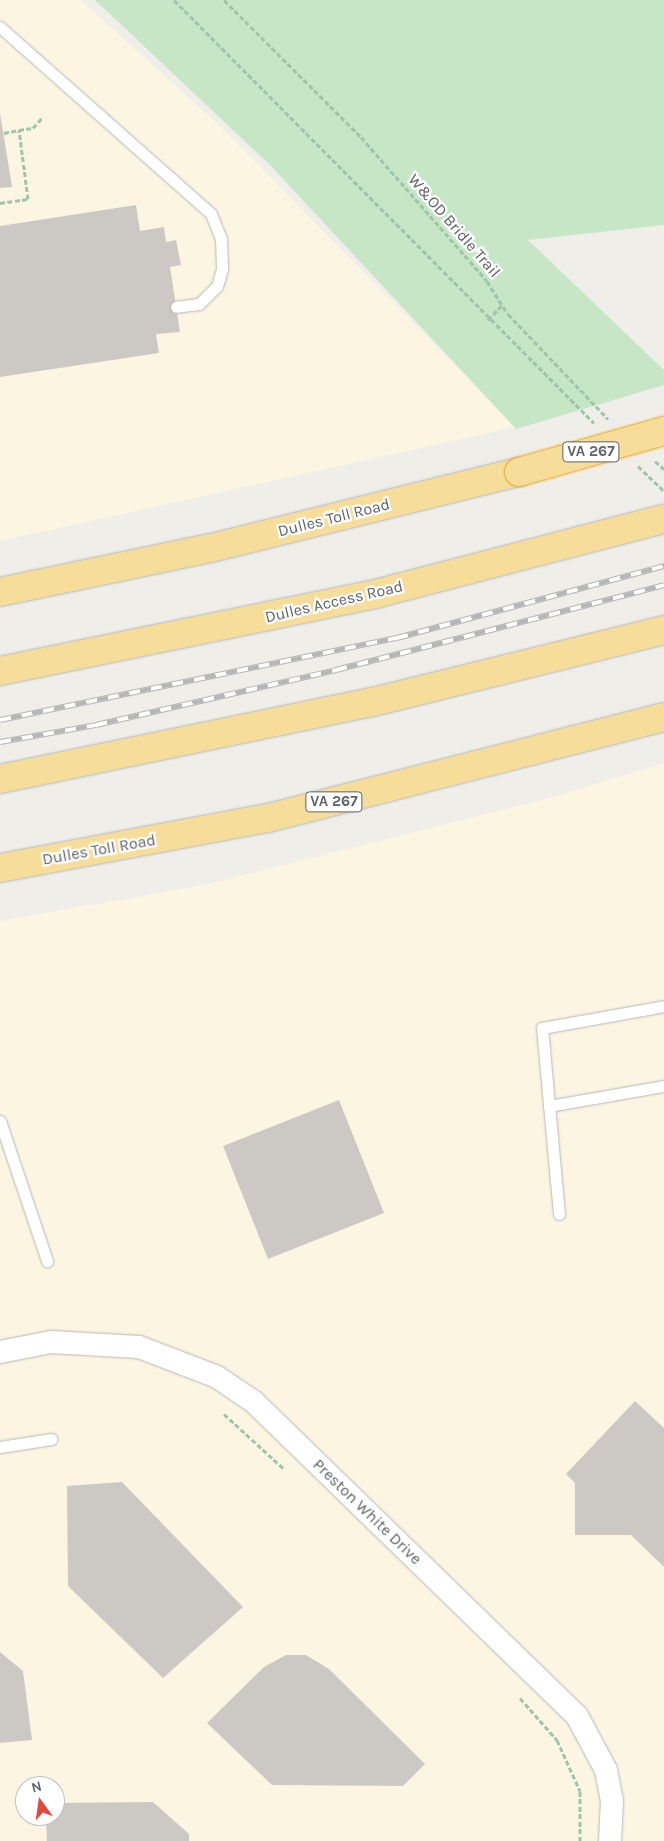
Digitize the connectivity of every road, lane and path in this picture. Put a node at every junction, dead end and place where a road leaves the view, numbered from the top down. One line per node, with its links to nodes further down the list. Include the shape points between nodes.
1 (174, 0): 10 (path, via 305,128)
2 (224, 0): 8 (path, W&OD Bridle Trail, via 361,138 487,281)
3 (0, 27): 9 (lane, via 210,214 221,239 222,269 217,286 199,304)
4 (43, 117): 5 (path, via 33,128)
5 (19, 130): 6 (path); 7 (path, via 28,199)
6 (4, 133)
7 (0, 203)
8 (502, 305): 10 (path); 11 (path, W&OD Bridle Trail)
9 (176, 307)
10 (488, 320): 12 (path)
11 (615, 425)
12 (601, 431)
13 (664, 431): 19 (highway, Dulles Toll Road / VA 267, bridge, via 518,472 211,548)
14 (650, 457): 16 (path)
15 (629, 458): 17 (path)
16 (664, 469)
17 (664, 492)
18 (664, 519): 21 (highway, Dulles Access Road, via 369,595)
19 (0, 592)
20 (664, 630): 23 (highway, via 364,704)
21 (0, 671)
22 (664, 717): 24 (highway, Dulles Toll Road / VA 267, via 268,818)
23 (0, 779)
24 (0, 868)
25 (664, 1006): 27 (lane, via 542,1028)
26 (664, 1086): 27 (lane)
27 (549, 1106): 29 (lane)
28 (0, 1121): 30 (lane)
29 (559, 1214)
30 (47, 1261)
31 (0, 1352): 38 (street, Preston White Drive, via 52,1342 139,1348 194,1367 254,1402 577,1716 606,1770 612,1801)
32 (222, 1412): 35 (path)
33 (51, 1439): 34 (lane)
34 (0, 1446)
35 (288, 1472)
36 (513, 1690): 37 (path, via 557,1740 576,1782)
37 (580, 1841)
38 (610, 1841)

